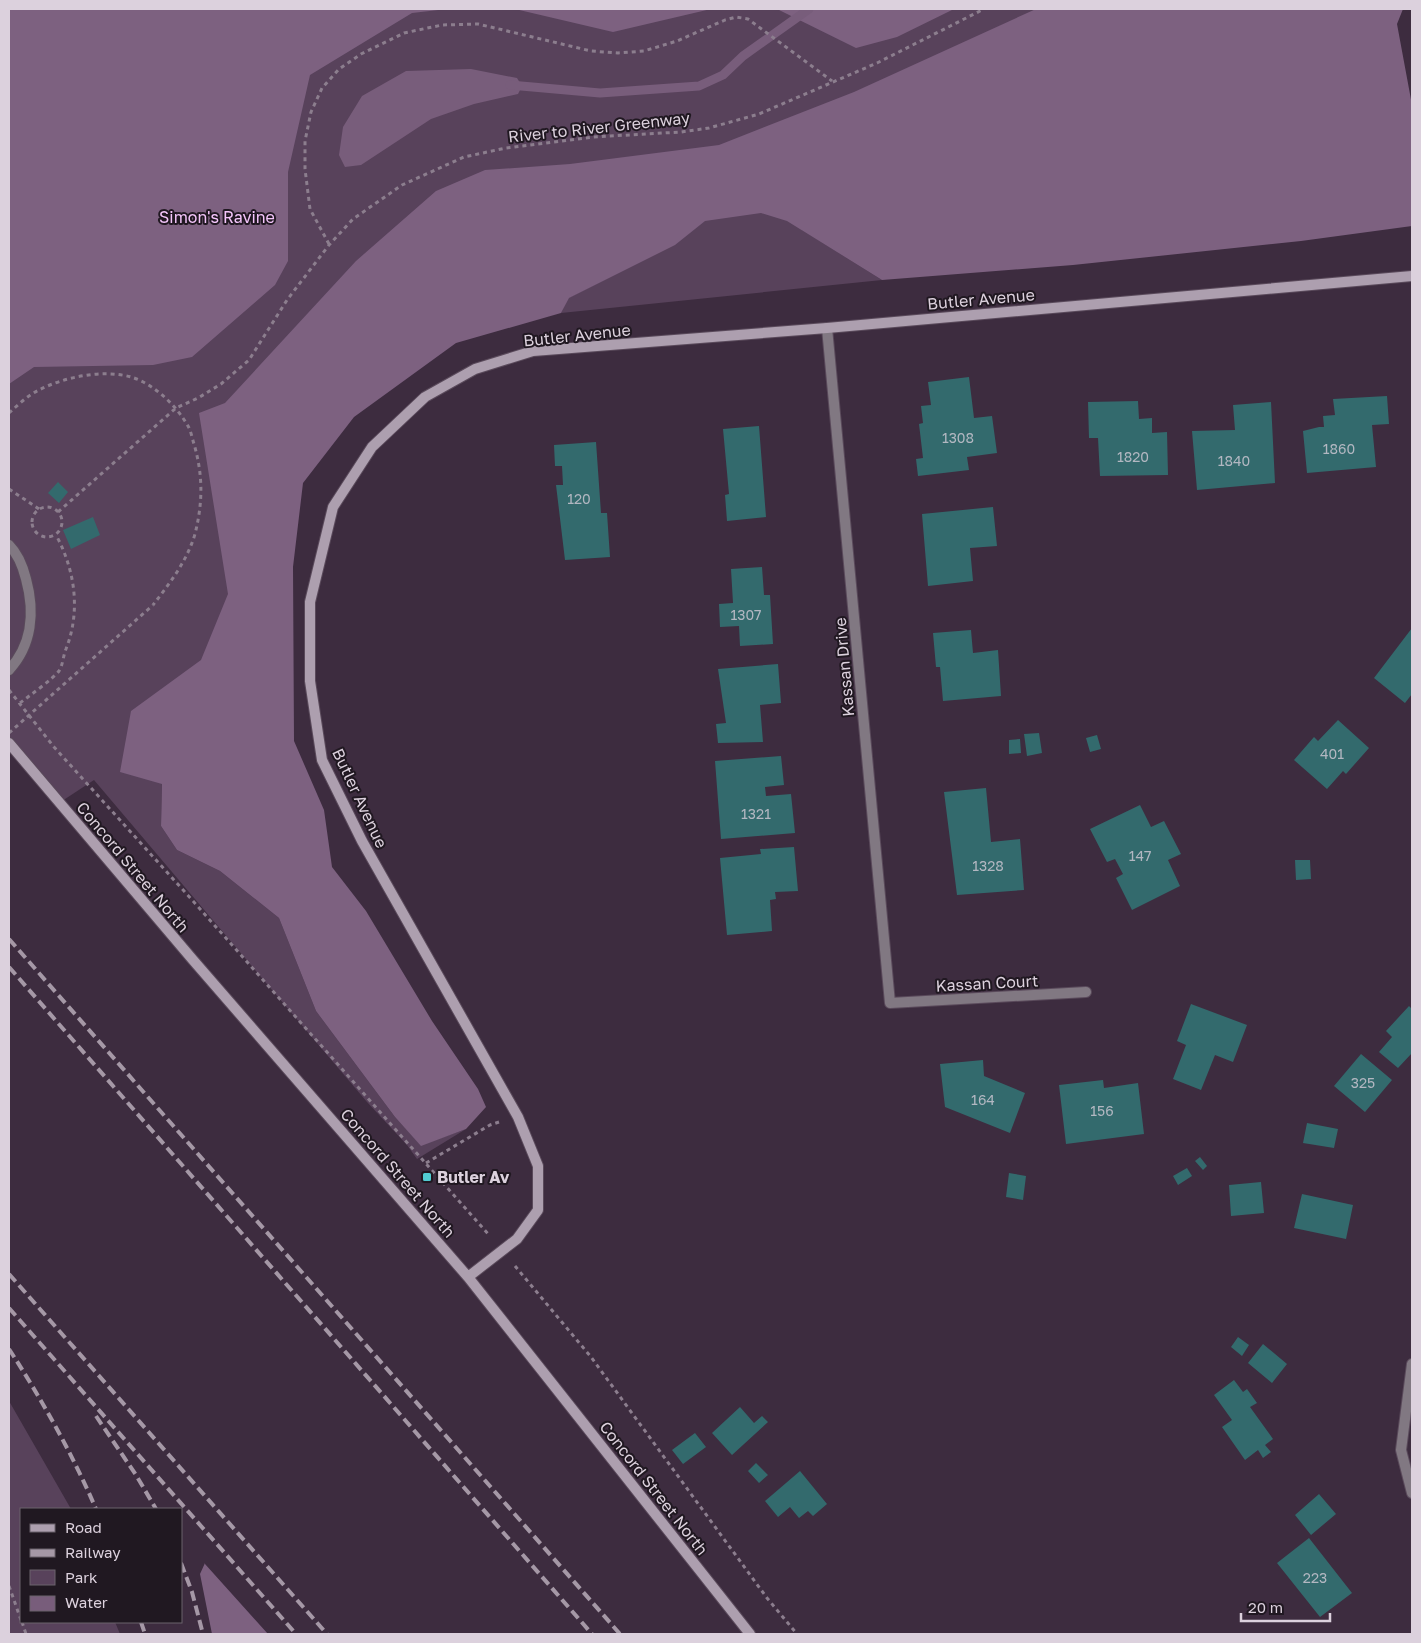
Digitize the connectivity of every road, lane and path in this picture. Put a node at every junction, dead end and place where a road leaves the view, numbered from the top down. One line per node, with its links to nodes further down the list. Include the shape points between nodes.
1 (984, 9): 2 (path, River to River Greenway)
2 (832, 81): 3 (path, River to River Greenway, via 759,114 709,128 593,137 464,157 402,185 374,203 353,219); 3 (path, via 748,19 736,17 677,41 644,51 618,53 592,51 478,24 442,25 404,33 360,54 339,69 322,88 311,112 304,169 310,209)
3 (329, 245): 6 (path, River to River Greenway, via 249,360 221,384)
4 (1412, 276): 5 (street, Butler Avenue)
5 (827, 328): 19 (street, Kassan Drive); 22 (street, Butler Avenue, via 533,351 474,369 425,397 372,447 333,507 310,602 310,682 322,760 362,841 518,1117 538,1166 538,1210 517,1238)
6 (176, 408): 7 (path, via 150,386 131,377 97,374 67,378 38,390); 10 (path, River to River Greenway); 16 (path, bridge, via 189,428 201,471 199,514 194,536 178,573 152,605)
7 (9, 413)
8 (9, 490): 9 (path)
9 (39, 509): 10 (path, via 50,508); 11 (path, via 31,521 34,531 46,538)
10 (58, 512): 11 (path, via 62,521)
11 (56, 535): 15 (path, via 71,573 74,624 59,671)
12 (9, 545): 13 (street, via 23,568 31,608 28,638 21,655)
13 (9, 670)
14 (9, 690): 15 (path)
15 (20, 703): 21 (path, via 54,747)
16 (9, 733)
17 (9, 743): 23 (street, Concord Street North)
18 (1086, 992): 19 (street, Kassan Court)
19 (890, 1003)
20 (490, 1125): 21 (path)
21 (426, 1163): 22 (path)
22 (502, 1251): 23 (street, Butler Avenue); 29 (path, via 592,1357 767,1598)
23 (468, 1277): 28 (street, Concord Street North)
24 (1412, 1364): 25 (street, via 1401,1450)
25 (1412, 1493)
26 (9, 1586): 27 (path)
27 (20, 1616)
28 (750, 1634)
29 (797, 1634)

